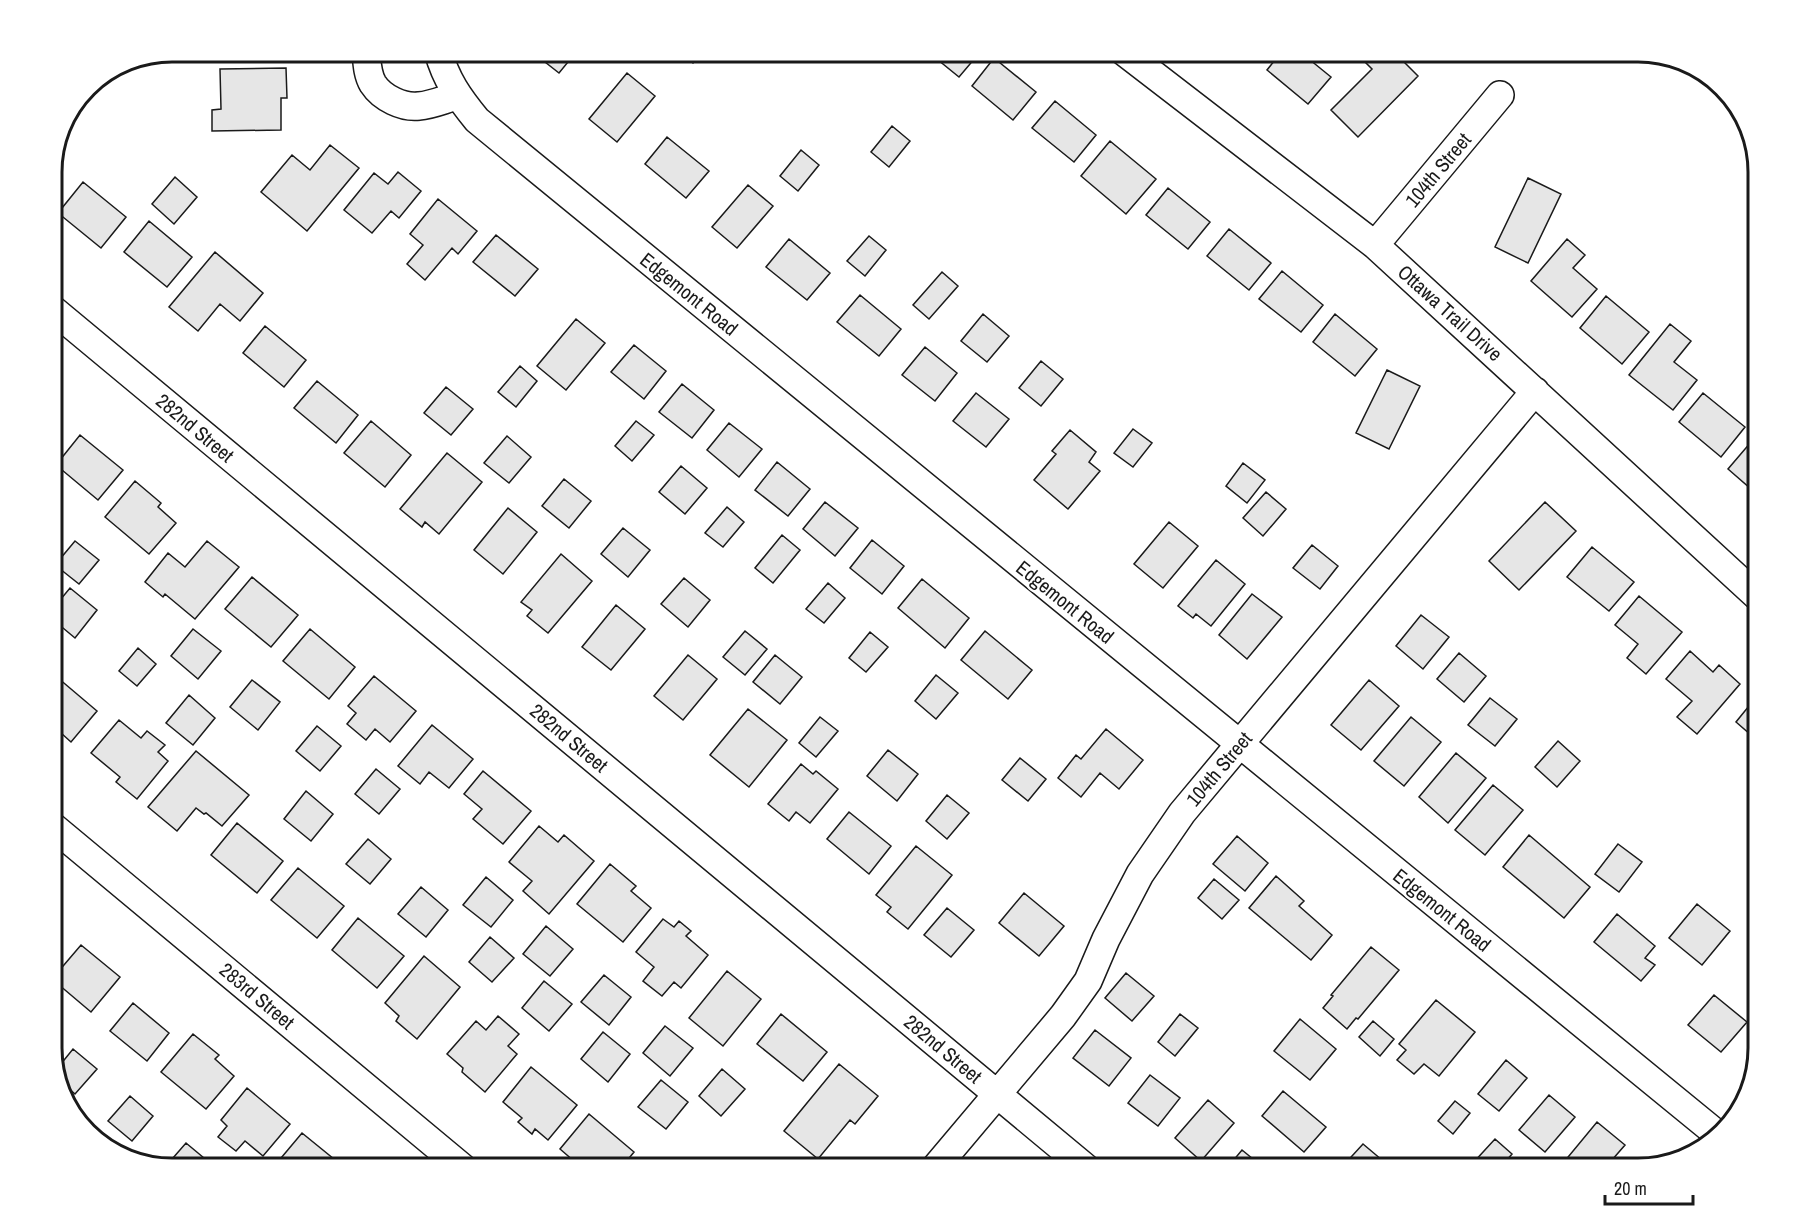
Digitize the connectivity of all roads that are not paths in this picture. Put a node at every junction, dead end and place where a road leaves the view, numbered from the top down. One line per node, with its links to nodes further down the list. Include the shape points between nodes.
1 (367, 62): 5 (street, via 374,84 396,102 420,106)
2 (441, 62): 5 (street, Edgemont Road)
3 (1137, 62): 6 (street, Ottawa Trail Drive)
4 (1500, 95): 6 (street, 104th Street)
5 (457, 96): 10 (street, Edgemont Road, via 477,120)
6 (1375, 245): 8 (street, Ottawa Trail Drive)
7 (62, 317): 12 (street, 282nd Street)
8 (1535, 391): 9 (street, Ottawa Trail Drive); 10 (street, 104th Street)
9 (1748, 588)
10 (1239, 744): 12 (street, 104th Street, via 1182,813 1140,874 1088,981); 13 (street, Edgemont Road)
11 (62, 834): 14 (street, 283rd Street)
12 (997, 1094): 15 (street, 104th Street); 16 (street, 282nd Street)
13 (1711, 1129)
14 (450, 1157)
15 (944, 1157)
16 (1073, 1157)

